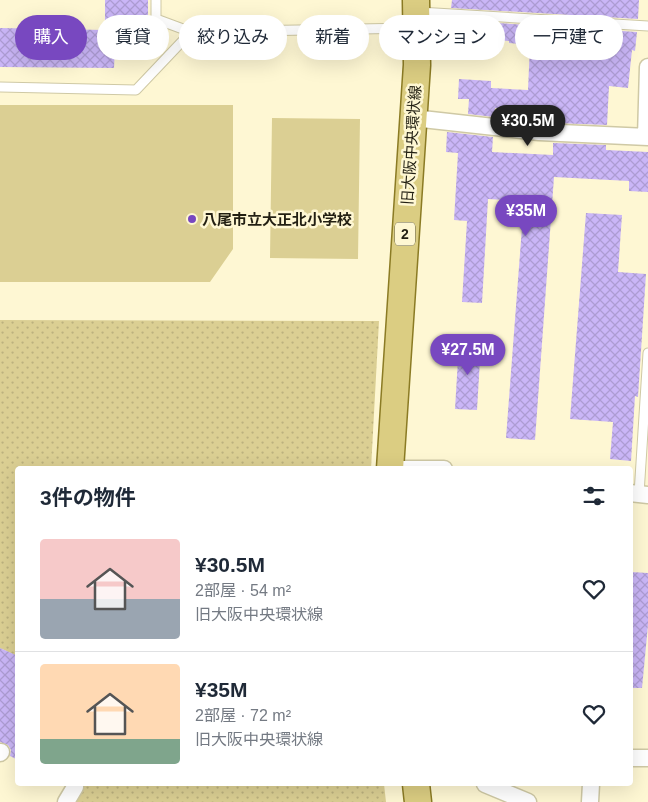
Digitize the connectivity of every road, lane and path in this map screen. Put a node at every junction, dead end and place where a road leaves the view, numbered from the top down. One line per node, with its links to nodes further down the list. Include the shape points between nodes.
1 (156, 0): 5 (lane, via 156,19)
2 (416, 13): 3 (lane); 4 (lane); 9 (main road, 旧大阪中央環状線 / 2)
3 (287, 24)
4 (648, 26)
5 (179, 28)
6 (179, 45): 8 (lane, via 136,90)
7 (648, 67): 10 (street)
8 (0, 87)
9 (413, 118): 10 (street, via 538,132); 13 (main road, 旧大阪中央環状線 / 2)
10 (647, 137)
11 (648, 353): 12 (lane)
12 (648, 357): 14 (lane)
13 (390, 466)
14 (639, 494)
15 (633, 758): 16 (street)
16 (648, 758)
17 (416, 786): 22 (main road)
18 (490, 786): 23 (street)
19 (591, 786): 24 (street)
20 (75, 787): 21 (street)
21 (66, 802)
22 (418, 802)
23 (528, 802)
24 (590, 802)

